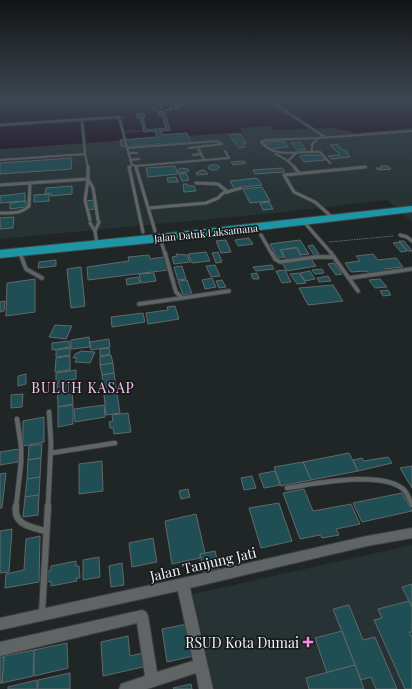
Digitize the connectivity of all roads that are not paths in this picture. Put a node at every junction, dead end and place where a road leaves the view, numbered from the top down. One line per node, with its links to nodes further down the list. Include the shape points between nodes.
1 (83, 133): 15 (lane)
2 (123, 133): 7 (lane)
3 (320, 133): 5 (lane)
4 (381, 133): 5 (lane)
5 (325, 137): 6 (lane)
6 (319, 138): 11 (lane, via 262,141 267,150); 13 (lane, via 312,144)
7 (126, 148): 9 (lane, via 217,141 222,144); 16 (lane)
8 (190, 148): 9 (lane)
9 (198, 148): 17 (lane)
10 (225, 151): 22 (lane, via 229,158)
11 (274, 152): 12 (lane); 23 (lane)
12 (297, 152): 13 (lane); 23 (lane)
13 (312, 152): 24 (lane, via 320,152)
14 (137, 153): 16 (lane)
15 (85, 154): 20 (lane); 29 (lane)
16 (128, 154): 21 (lane)
17 (201, 154): 18 (lane); 22 (lane)
18 (193, 155)
19 (139, 159): 21 (lane)
20 (0, 160)
21 (130, 160): 25 (lane)
22 (204, 160): 26 (lane)
23 (288, 161): 28 (lane)
24 (330, 163)
25 (132, 165): 26 (lane); 41 (lane, via 129,167)
26 (136, 166): 36 (lane)
27 (366, 166): 28 (lane)
28 (299, 173): 39 (lane, via 284,175 294,192 316,202)
29 (88, 179): 30 (lane); 45 (lane, via 93,188 98,221); 45 (lane, via 84,199)
30 (30, 183): 32 (lane); 38 (lane, via 27,208 22,212)
31 (196, 183): 34 (lane, via 218,184)
32 (0, 185)
33 (241, 188): 34 (lane)
34 (228, 192): 36 (lane, via 206,203)
35 (412, 203): 39 (highway, Jalan Datuk Laksamana)
36 (149, 208): 42 (lane)
37 (412, 209): 39 (highway, Jalan Datuk Laksamana)
38 (0, 213)
39 (331, 215): 40 (highway, Jalan Datuk Laksamana); 42 (highway, Jalan Datuk Laksamana)
40 (304, 222): 42 (highway, Jalan Datuk Laksamana); 50 (lane)
41 (143, 232): 42 (highway, Jalan Datuk Laksamana); 45 (highway, Jalan Datuk Laksamana)
42 (158, 234): 45 (highway, Jalan Datuk Laksamana); 56 (lane, via 176,292)
43 (260, 235): 50 (lane, via 278,261)
44 (400, 235): 46 (lane)
45 (96, 238): 47 (highway, Jalan Datuk Laksamana); 48 (highway, Jalan Datuk Laksamana)
46 (412, 241)
47 (0, 246)
48 (20, 252): 49 (highway, Jalan Datuk Laksamana); 52 (lane, via 26,269)
49 (0, 254)
50 (334, 257): 53 (lane)
51 (412, 269): 53 (lane)
52 (42, 278)
53 (349, 278): 55 (lane)
54 (229, 291): 56 (lane)
55 (358, 291)
56 (182, 298): 57 (lane)
57 (138, 304)
58 (49, 412): 61 (lane)
59 (17, 419): 64 (lane, via 21,463 16,516 21,524)
60 (115, 443): 61 (lane)
61 (51, 453): 64 (lane)
62 (287, 488): 63 (lane, via 361,479 381,480 405,490)
63 (412, 505)
64 (46, 531): 67 (lane)
65 (412, 533): 66 (street, Jalan Tanjung Jati)
66 (183, 584): 67 (street, Jalan Tanjung Jati); 70 (street)
67 (42, 615): 68 (street, Jalan Tanjung Jati)
68 (0, 624)
69 (0, 649): 71 (street, via 142,616)
70 (200, 665): 71 (street); 73 (street)
71 (152, 680): 72 (street)
72 (126, 689)
73 (206, 689)

